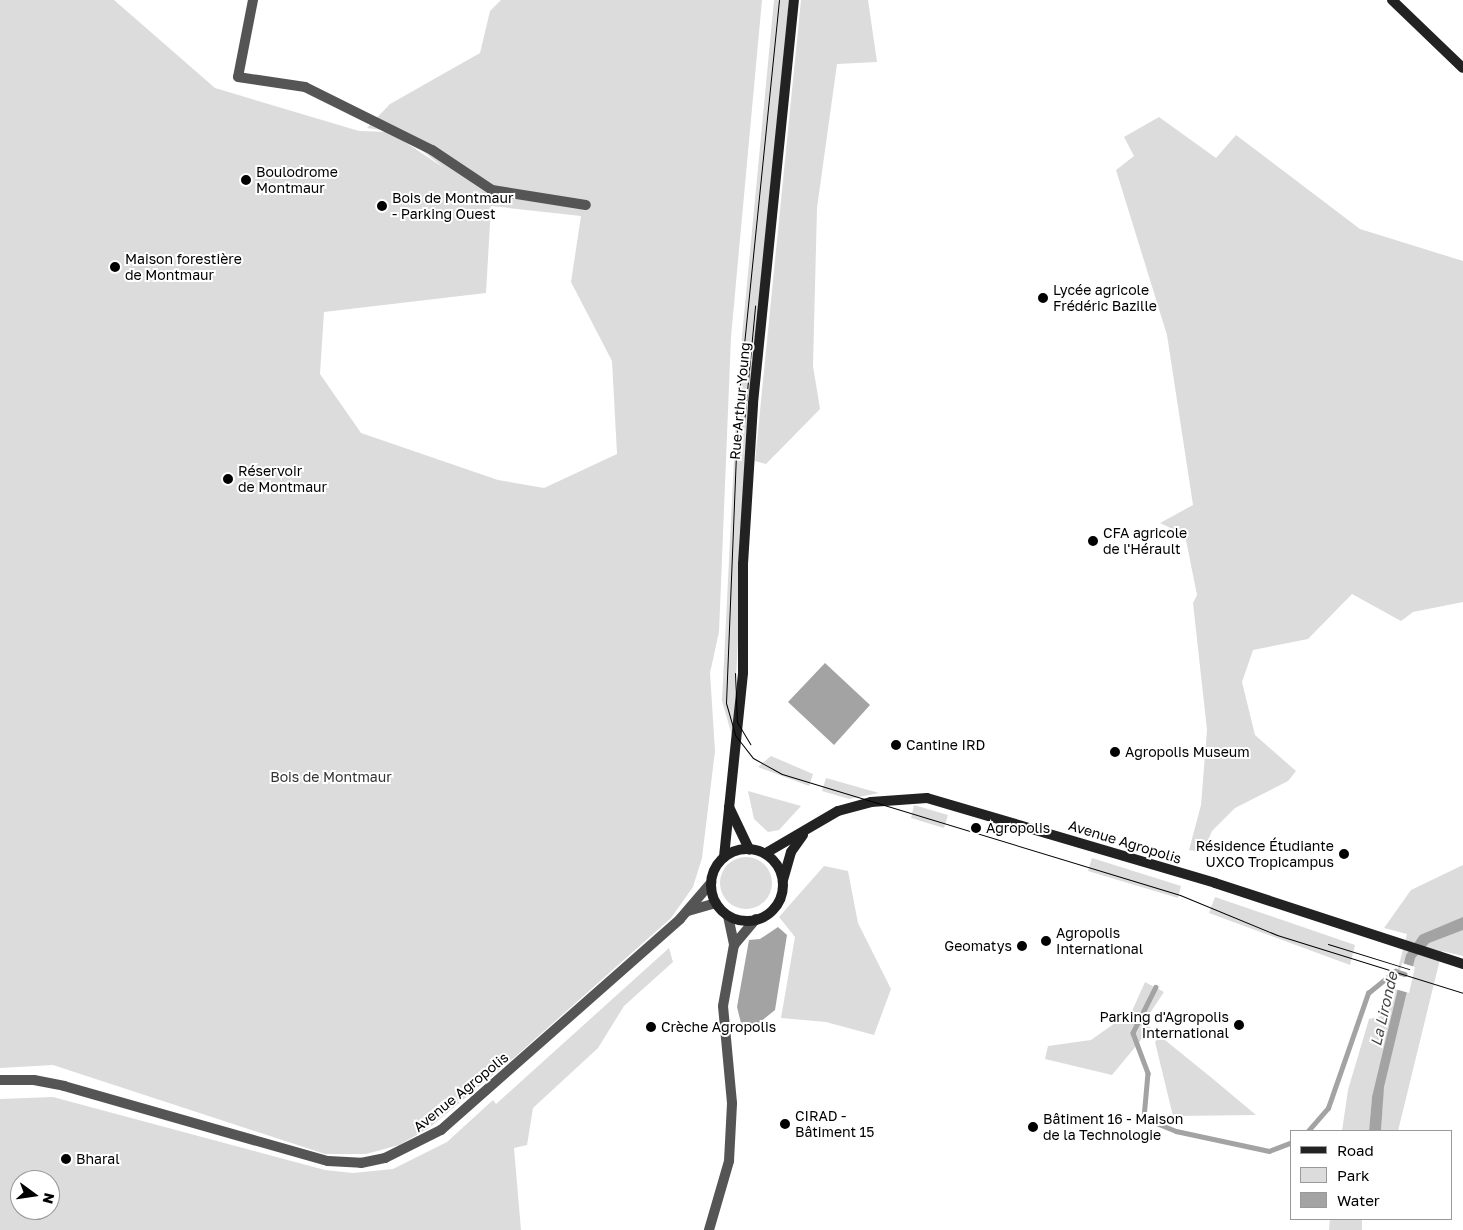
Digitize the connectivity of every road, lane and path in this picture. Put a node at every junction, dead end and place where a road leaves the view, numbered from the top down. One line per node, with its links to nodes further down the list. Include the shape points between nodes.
1 (253, 0): 5 (street, via 238,77 305,87 432,150 492,190)
2 (794, 0): 6 (street, Rue Arthur Young, via 752,403 743,564 743,673)
3 (1392, 0): 4 (street)
4 (1463, 68)
5 (586, 205)
6 (728, 804): 8 (street); 10 (street, Rue Arthur Young)
7 (807, 829): 9 (street, Avenue Agropolis); 11 (street, Avenue Agropolis, via 791,852); 18 (street, Avenue Agropolis, via 838,811 871,802 927,798 1200,878 1363,934)
8 (749, 849): 9 (street); 10 (street)
9 (766, 853): 11 (street, via 777,864)
10 (724, 857): 12 (street)
11 (782, 881): 16 (street, via 776,905)
12 (711, 883): 13 (street); 14 (street, Avenue Agropolis)
13 (716, 903): 14 (street, Avenue Agropolis); 15 (street)
14 (687, 912): 19 (street, Avenue Agropolis, via 441,1130 385,1158 361,1163 328,1161 64,1086 34,1080)
15 (728, 916): 16 (street); 17 (street)
16 (756, 919): 17 (street)
17 (734, 945): 20 (street, via 723,1006 732,1103 729,1161)
18 (1463, 964)
19 (0, 1080)
20 (709, 1230)

